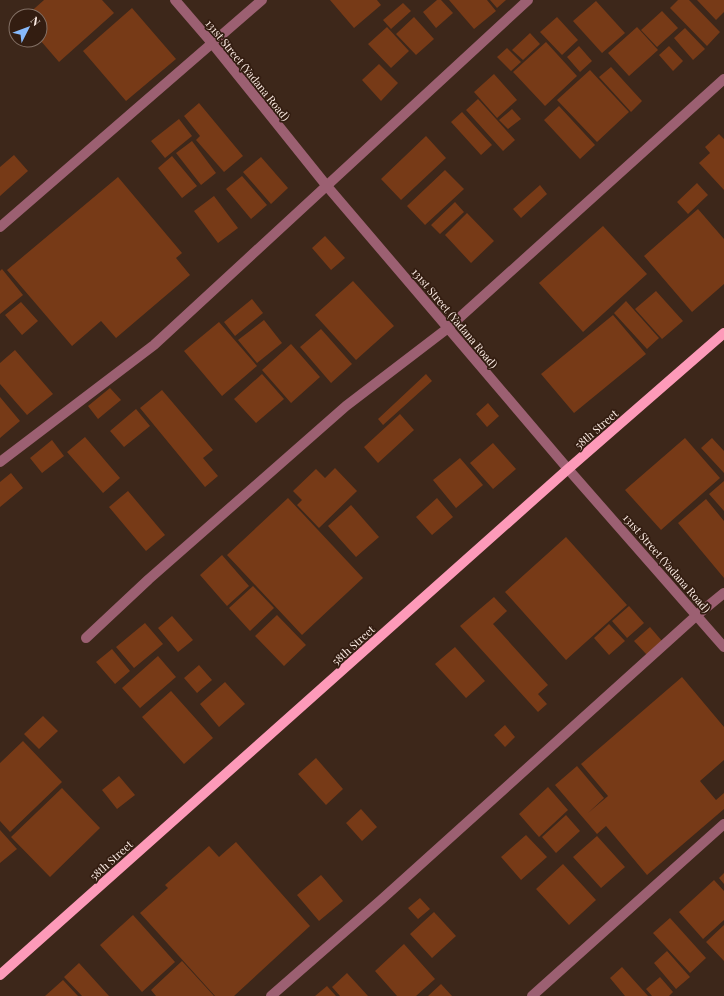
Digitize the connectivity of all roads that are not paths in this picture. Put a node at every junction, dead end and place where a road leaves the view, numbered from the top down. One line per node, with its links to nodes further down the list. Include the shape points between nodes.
1 (175, 0): 4 (street, 131st Street (Yadana Road))
2 (262, 0): 4 (street)
3 (528, 0): 6 (street)
4 (212, 43): 6 (street, 131st Street (Yadana Road)); 7 (street)
5 (724, 79): 8 (street)
6 (326, 185): 8 (street, 131st Street (Yadana Road)); 10 (street, via 154,345)
7 (0, 227)
8 (448, 328): 11 (street, 131st Street (Yadana Road)); 14 (street, via 346,406)
9 (724, 333): 11 (main road, 58th Street)
10 (0, 462)
11 (568, 469): 13 (street, 131st Street (Yadana Road)); 17 (main road, 58th Street)
12 (724, 593): 13 (street)
13 (697, 615): 15 (street, 131st Street (Yadana Road)); 18 (street)
14 (86, 638)
15 (724, 647)
16 (724, 824): 19 (street)
17 (0, 976)
18 (271, 996)
19 (532, 996)

